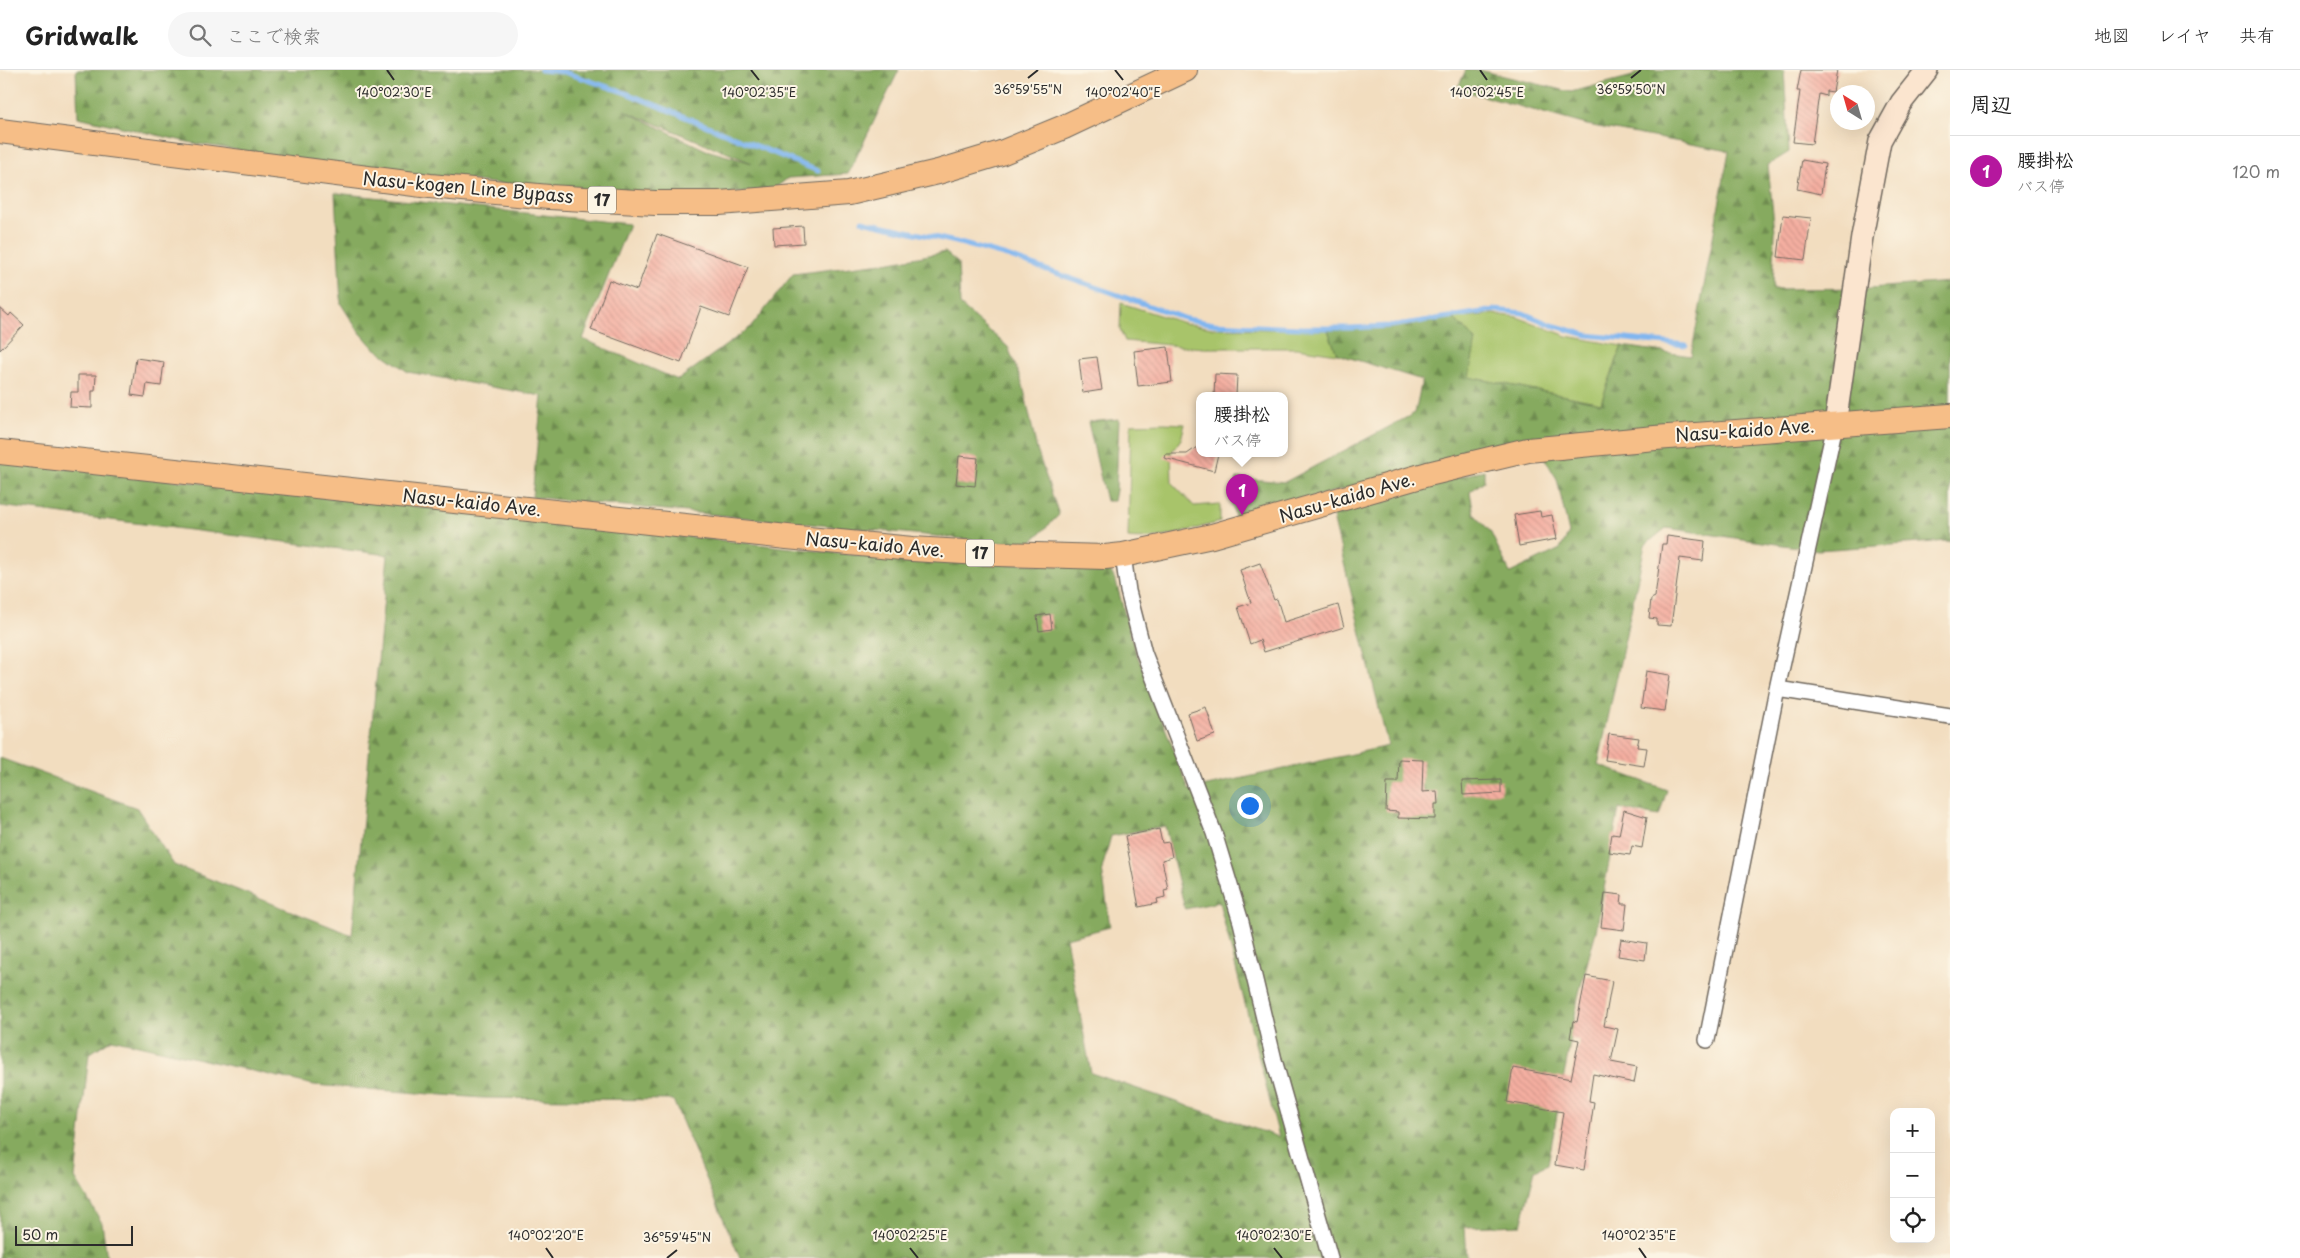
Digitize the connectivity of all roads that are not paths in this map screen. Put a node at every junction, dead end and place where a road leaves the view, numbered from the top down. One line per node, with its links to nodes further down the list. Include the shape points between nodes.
1 (1185, 70): 3 (main road, Nasu-kogen Line Bypass / 17, via 1001,154 849,193 719,204 549,197 430,186)
2 (1927, 70): 5 (street, via 1901,103 1880,141)
3 (0, 131)
4 (1950, 416): 5 (main road, Nasu-kaido Ave. / 17)
5 (1835, 425): 7 (main road, Nasu-kaido Ave. / 17, via 1528,450 1428,474 1212,536); 8 (street)
6 (0, 452): 7 (main road, Nasu-kaido Ave. / 17, via 892,547 998,554)
7 (1123, 555): 11 (street, via 1128,591 1144,653 1214,833 1235,904 1274,1060)
8 (1777, 689): 9 (street); 10 (street)
9 (1950, 716)
10 (1707, 1040)
11 (1330, 1258)

